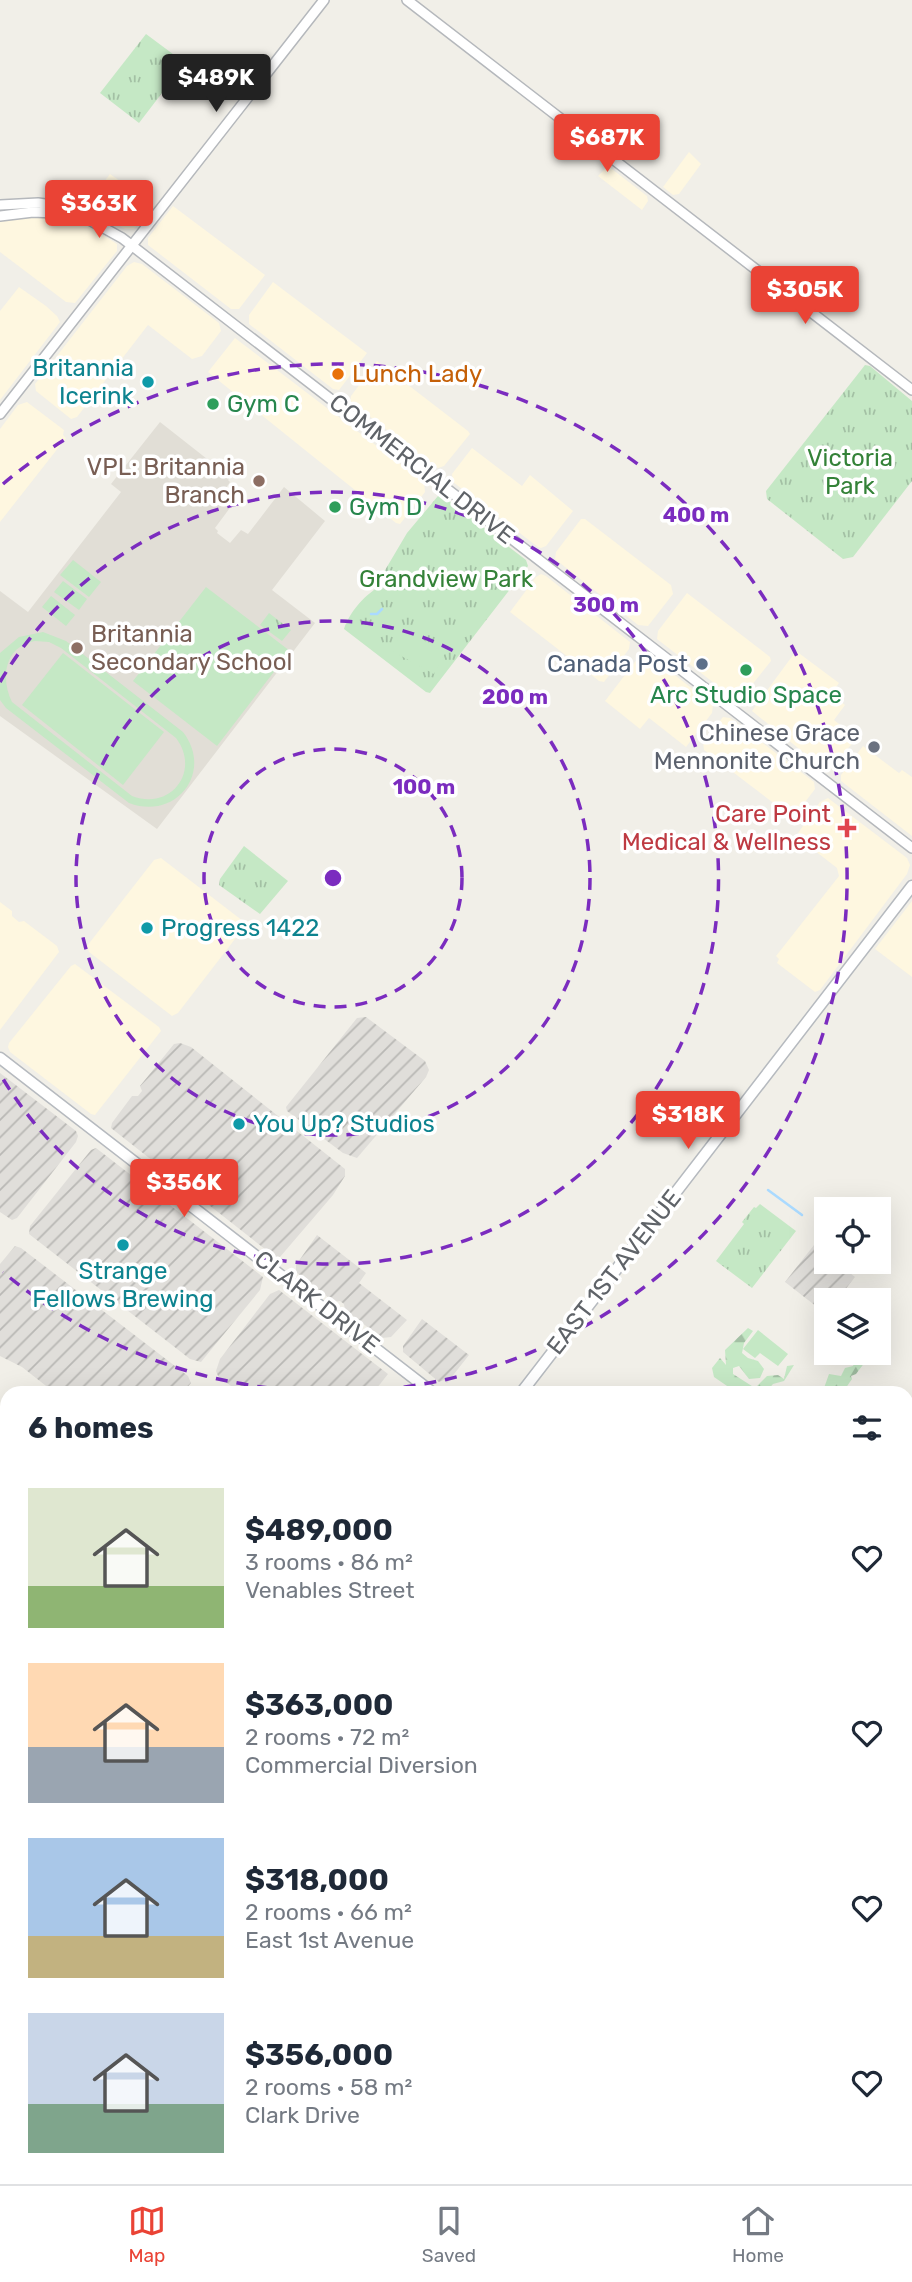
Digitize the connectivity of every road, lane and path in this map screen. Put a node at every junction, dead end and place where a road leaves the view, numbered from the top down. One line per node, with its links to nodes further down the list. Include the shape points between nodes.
1 (324, 0): 6 (street)
2 (407, 0): 7 (street)
3 (0, 205): 4 (street, COMMERCIAL DRIVE, via 56,204)
4 (76, 214): 5 (street); 6 (street, COMMERCIAL DRIVE)
5 (0, 216)
6 (132, 245): 8 (street); 9 (street, COMMERCIAL DRIVE)
7 (912, 390)
8 (0, 414)
9 (912, 848)
10 (912, 886): 13 (main road, EAST 1ST AVENUE)
11 (0, 1058): 12 (main road, CLARK DRIVE)
12 (424, 1386)
13 (526, 1386)

